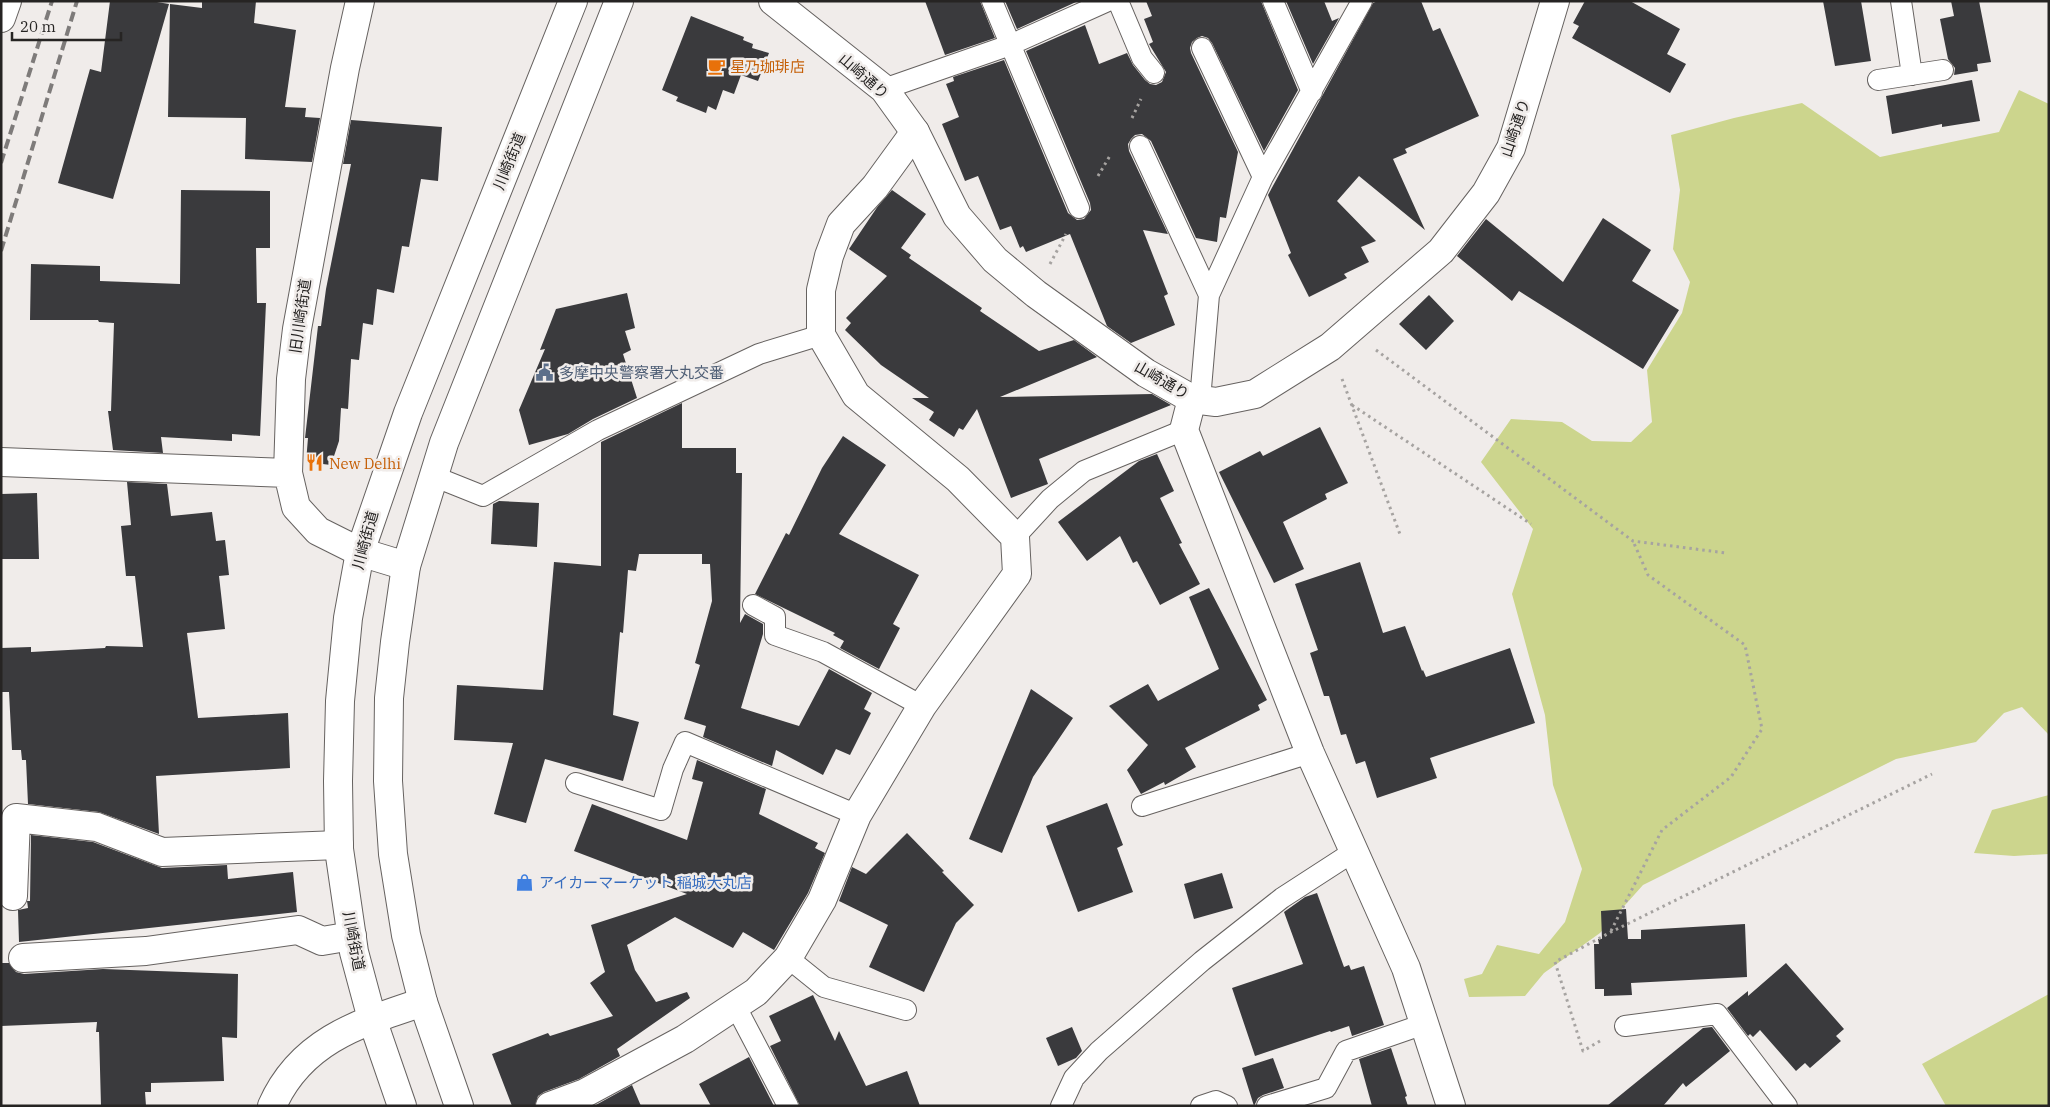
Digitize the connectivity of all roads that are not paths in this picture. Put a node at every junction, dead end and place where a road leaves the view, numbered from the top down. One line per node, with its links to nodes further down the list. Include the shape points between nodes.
1 (7, 1): 13 (street)
2 (360, 1): 31 (street, 旧川崎街道, via 297,329 291,379)
3 (573, 1): 34 (street, 川崎街道, via 408,413)
4 (619, 1): 32 (street)
5 (773, 1): 20 (street, 山崎通り)
6 (992, 1): 14 (lane)
7 (1108, 1): 14 (lane)
8 (1118, 1): 17 (lane, via 1142,58)
9 (1273, 1): 21 (lane)
10 (1362, 1): 21 (lane)
11 (1901, 1): 18 (lane)
12 (1549, 3): 28 (street, 山崎通り, via 1511,148 1486,193 1441,251 1340,339 1255,394 1216,402)
13 (1, 18)
14 (1010, 45): 20 (lane); 25 (lane)
15 (1202, 48): 24 (lane)
16 (1943, 70): 18 (lane)
17 (1154, 73)
18 (1912, 75): 19 (lane)
19 (1878, 80)
20 (884, 89): 22 (street, 山崎通り)
21 (1312, 92): 24 (lane)
22 (915, 132): 27 (street, via 874,187 841,224 821,290); 28 (street, 山崎通り, via 957,216 995,260 1036,294 1146,373)
23 (1140, 146): 26 (lane)
24 (1263, 177): 26 (lane)
25 (1079, 208)
26 (1209, 294): 28 (lane)
27 (821, 335): 32 (lane, via 759,354 598,430 483,496); 33 (street, via 856,395 958,478)
28 (1196, 399): 29 (street)
29 (1184, 430): 33 (lane, via 1084,472 1050,499); 38 (street)
30 (1, 462): 31 (street)
31 (288, 473): 34 (street, 旧川崎街道, via 296,507 318,531)
32 (433, 476): 35 (street)
33 (1014, 537): 37 (street, via 1017,574)
34 (360, 552): 35 (street, 旧川崎街道); 42 (street, 川崎街道, via 348,618 340,701)
35 (406, 566): 48 (street, via 389,698 388,781 393,854 406,935)
36 (754, 605): 37 (lane, via 775,617 775,635 823,652)
37 (922, 706): 41 (street)
38 (1310, 753): 40 (lane); 43 (street)
39 (576, 783): 41 (lane, via 661,810 685,742)
40 (1142, 806)
41 (857, 815): 47 (street, via 822,900)
42 (339, 844): 44 (street, via 162,852 97,827 16,818); 45 (street, 川崎街道)
43 (1353, 852): 52 (street, via 1406,968); 59 (lane, via 1282,898 1202,961 1099,1051 1074,1078)
44 (13, 896)
45 (352, 936): 46 (street, via 322,941 298,930 146,952); 51 (street, 川崎街道)
46 (23, 958)
47 (788, 958): 49 (street, via 756,992); 50 (lane, via 824,987)
48 (423, 1002): 51 (street); 54 (street)
49 (735, 1005): 57 (street, via 685,1039 585,1093); 58 (lane)
50 (906, 1010)
51 (372, 1019): 55 (street, via 329,1038 292,1071); 56 (street, 川崎街道)
52 (1424, 1024): 62 (lane, via 1346,1051 1326,1088); 63 (street)
53 (1625, 1026): 64 (lane, via 1717,1014)
54 (460, 1105)
55 (272, 1106)
56 (402, 1106)
57 (550, 1106)
58 (788, 1106)
59 (1061, 1106)
60 (1201, 1106): 61 (lane, via 1216,1101)
61 (1227, 1106)
62 (1267, 1106)
63 (1451, 1106)
64 (1787, 1106)

